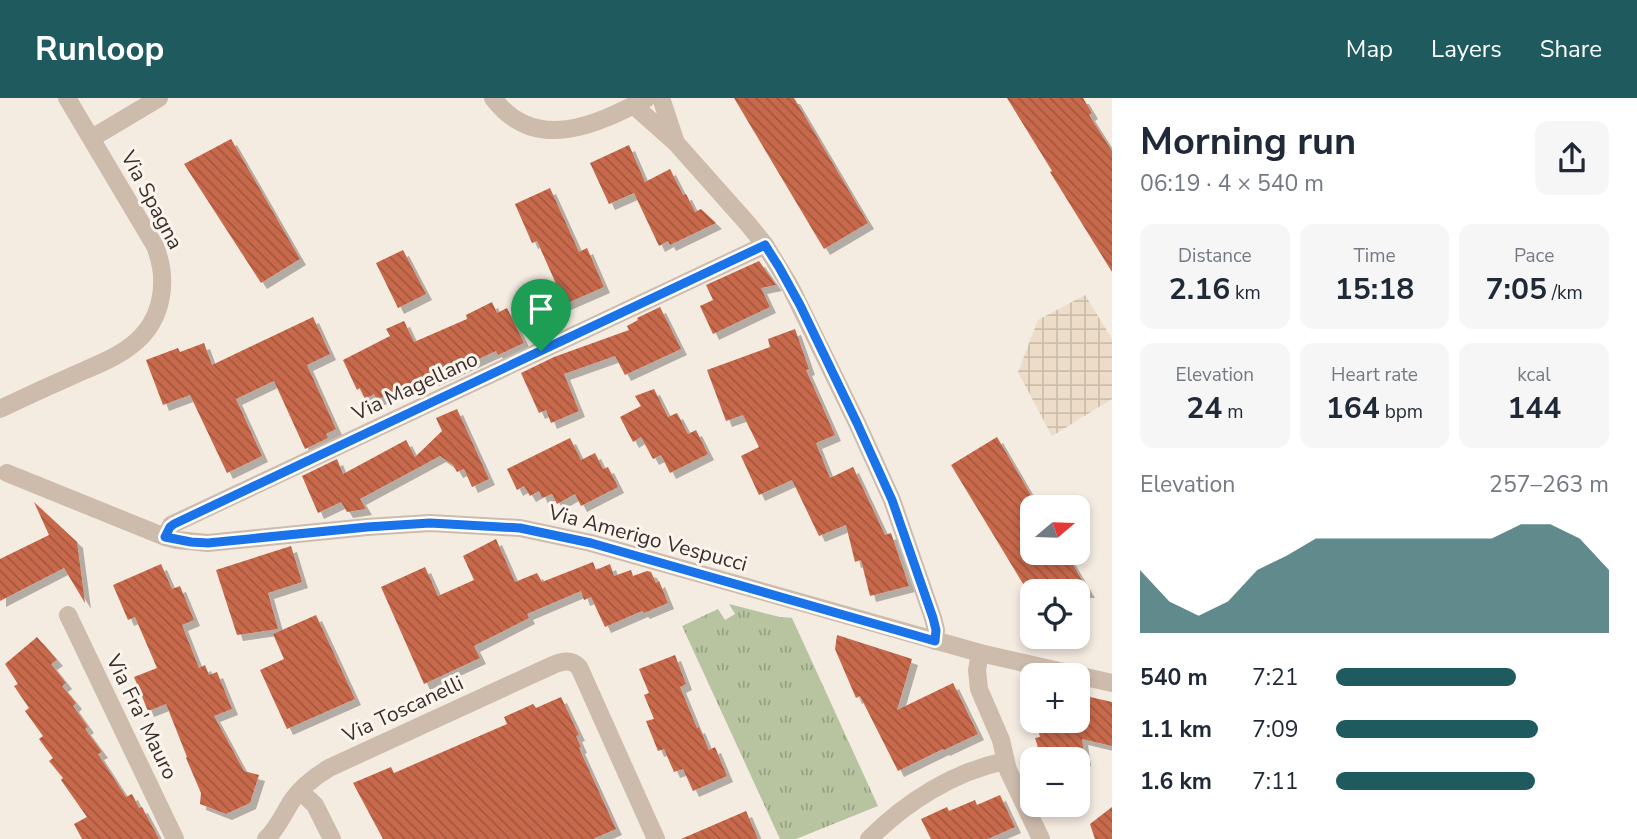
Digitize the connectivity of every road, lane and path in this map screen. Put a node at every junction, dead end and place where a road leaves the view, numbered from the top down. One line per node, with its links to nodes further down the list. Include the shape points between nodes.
1 (67, 98): 6 (street, Via Spagna)
2 (159, 98): 6 (street)
3 (493, 98): 5 (street, via 521,123 555,131 589,125)
4 (661, 98): 7 (street)
5 (641, 101): 7 (street, via 642,114)
6 (92, 138): 9 (street, Via Spagna, via 155,246 162,271 160,305 147,330 128,348)
7 (676, 143): 8 (street)
8 (765, 245): 11 (street, Via Magellano, via 174,524); 13 (street, via 800,305 892,500 933,618)
9 (0, 409)
10 (2, 471): 11 (street, Via Amerigo Vespucci)
11 (165, 537): 13 (street, Via Amerigo Vespucci, via 208,543 430,523 520,528 591,543)
12 (68, 615): 18 (street, Via Fra' Mauro)
13 (935, 641): 14 (street, Via Amerigo Vespucci)
14 (980, 653): 15 (street, Via Amerigo Vespucci); 16 (street, via 979,689)
15 (1112, 683)
16 (1005, 761): 22 (street, via 966,773 922,796); 23 (street)
17 (300, 791): 19 (street, Via Toscanelli); 20 (street, via 315,805); 21 (street, Via Toscanelli, via 335,765 569,661 581,670)
18 (175, 839)
19 (266, 839)
20 (332, 839)
21 (656, 839)
22 (869, 839)
23 (1041, 839)

